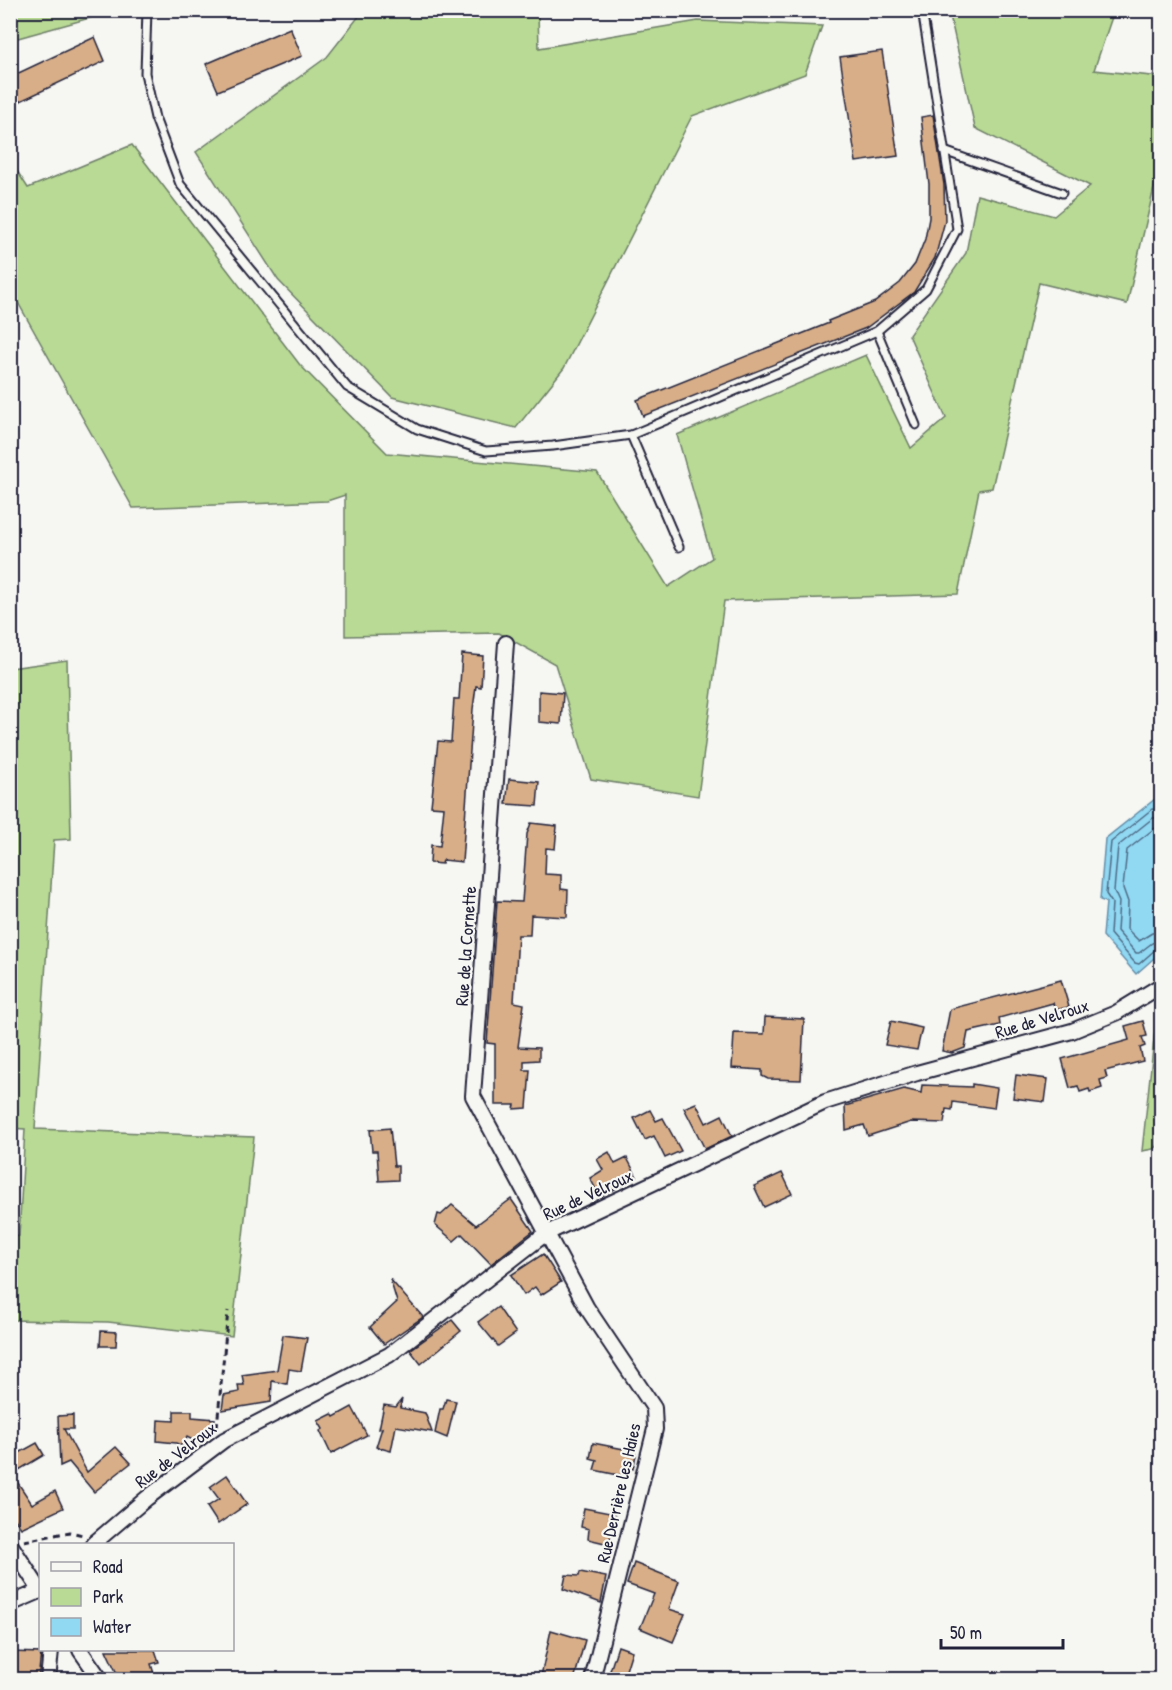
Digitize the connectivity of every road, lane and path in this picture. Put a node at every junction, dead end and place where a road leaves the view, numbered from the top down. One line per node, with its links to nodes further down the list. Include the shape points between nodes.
1 (147, 10): 7 (lane, via 146,74 155,118 180,184 347,387 417,429 486,451)
2 (922, 10): 3 (lane)
3 (944, 151): 4 (lane); 5 (lane, via 957,230 926,289)
4 (1062, 194)
5 (877, 331): 6 (lane); 7 (lane)
6 (916, 425)
7 (631, 435): 8 (lane)
8 (679, 547)
9 (506, 643): 11 (street, Rue de la Cornette, via 472,1095)
10 (1159, 987): 11 (street, Rue de Velroux, via 1116,1013 1072,1031 825,1102)
11 (545, 1234): 13 (street, Rue de Velroux, via 389,1355); 23 (street, Rue Derrière les Haies, via 587,1308 654,1408 655,1430)
12 (228, 1311): 13 (path)
13 (215, 1447): 14 (street, Rue de Velroux)
14 (96, 1542): 15 (path, via 70,1532)
15 (11, 1544): 16 (street)
16 (39, 1589)
17 (39, 1591): 18 (street)
18 (10, 1604)
19 (51, 1651): 21 (street)
20 (81, 1651): 22 (street)
21 (48, 1680)
22 (101, 1680)
23 (592, 1680)

